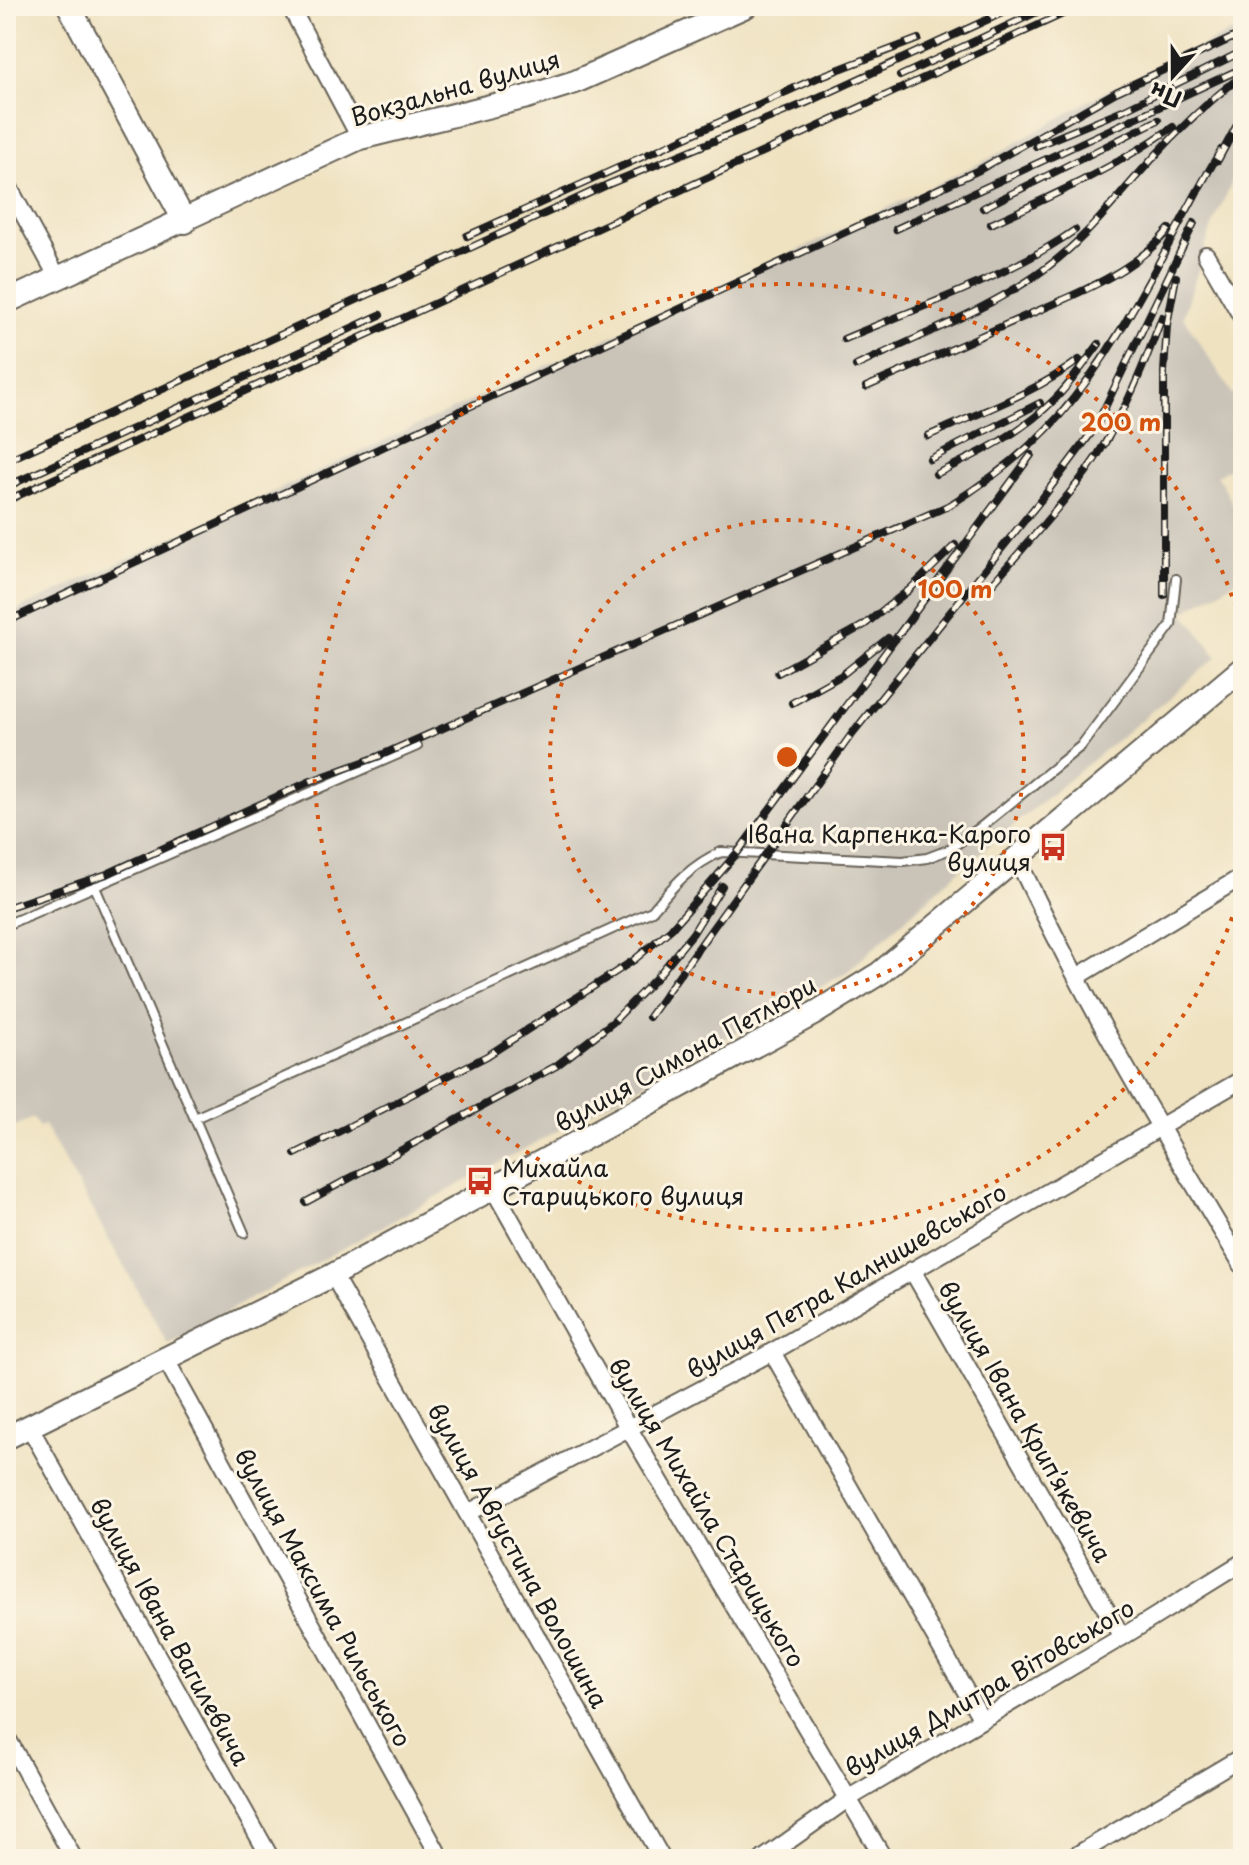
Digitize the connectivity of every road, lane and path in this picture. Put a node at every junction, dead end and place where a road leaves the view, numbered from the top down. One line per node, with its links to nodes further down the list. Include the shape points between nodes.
1 (69, 6): 6 (main road)
2 (290, 6): 4 (street)
3 (746, 6): 4 (main road, Вокзальна вулиця, via 575,82)
4 (360, 138): 6 (main road, Вокзальна вулиця)
5 (6, 182): 8 (street)
6 (185, 222): 8 (main road, Вокзальна вулиця)
7 (1206, 255): 10 (street)
8 (58, 278): 9 (main road, Вокзальна вулиця)
9 (6, 302)
10 (1243, 319)
11 (1176, 579): 20 (lane, via 1171,625 1081,746 948,850 903,861 721,852 679,879 652,911)
12 (1243, 668): 14 (main road, вулиця Симона Петлюри)
13 (417, 746): 16 (lane)
14 (1016, 856): 18 (street); 22 (main road, вулиця Симона Петлюри, via 880,973)
15 (1243, 876): 18 (street)
16 (95, 887): 17 (lane); 20 (lane)
17 (6, 925)
18 (1077, 977): 21 (street)
19 (1243, 1079): 21 (street, вулиця Петра Калнишевського)
20 (195, 1118): 23 (lane)
21 (1160, 1129): 24 (street); 25 (street, вулиця Петра Калнишевського)
22 (493, 1188): 26 (main road, вулиця Симона Петлюри); 30 (street, вулиця Михайла Старицького)
23 (244, 1233)
24 (1243, 1266)
25 (912, 1270): 27 (street, вулиця Петра Калнишевського); 34 (street, вулиця Івана Крипʼякевича)
26 (333, 1275): 28 (main road, вулиця Симона Петлюри); 32 (street, вулиця Августина Волошина)
27 (772, 1352): 30 (street, вулиця Петра Калнишевського); 35 (street)
28 (165, 1358): 29 (main road, вулиця Симона Петлюри); 41 (street, вулиця Максима Рильського)
29 (29, 1426): 31 (main road, вулиця Симона Петлюри); 40 (street, вулиця Івана Вагилевича)
30 (629, 1429): 32 (street, вулиця Петра Калнишевського); 38 (street, вулиця Михайла Старицького)
31 (6, 1438)
32 (468, 1513): 42 (street, вулиця Августина Волошина)
33 (1243, 1562): 34 (street, вулиця Дмитра Вітовського)
34 (1122, 1637): 35 (street, вулиця Дмитра Вітовського)
35 (981, 1718): 38 (street, вулиця Дмитра Вітовського)
36 (6, 1736): 39 (street)
37 (1243, 1756): 45 (street)
38 (849, 1798): 43 (street, вулиця Дмитра Вітовського); 44 (street, вулиця Михайла Старицького)
39 (74, 1859)
40 (271, 1859)
41 (441, 1859)
42 (662, 1859)
43 (763, 1859)
44 (884, 1859)
45 (1070, 1859)

